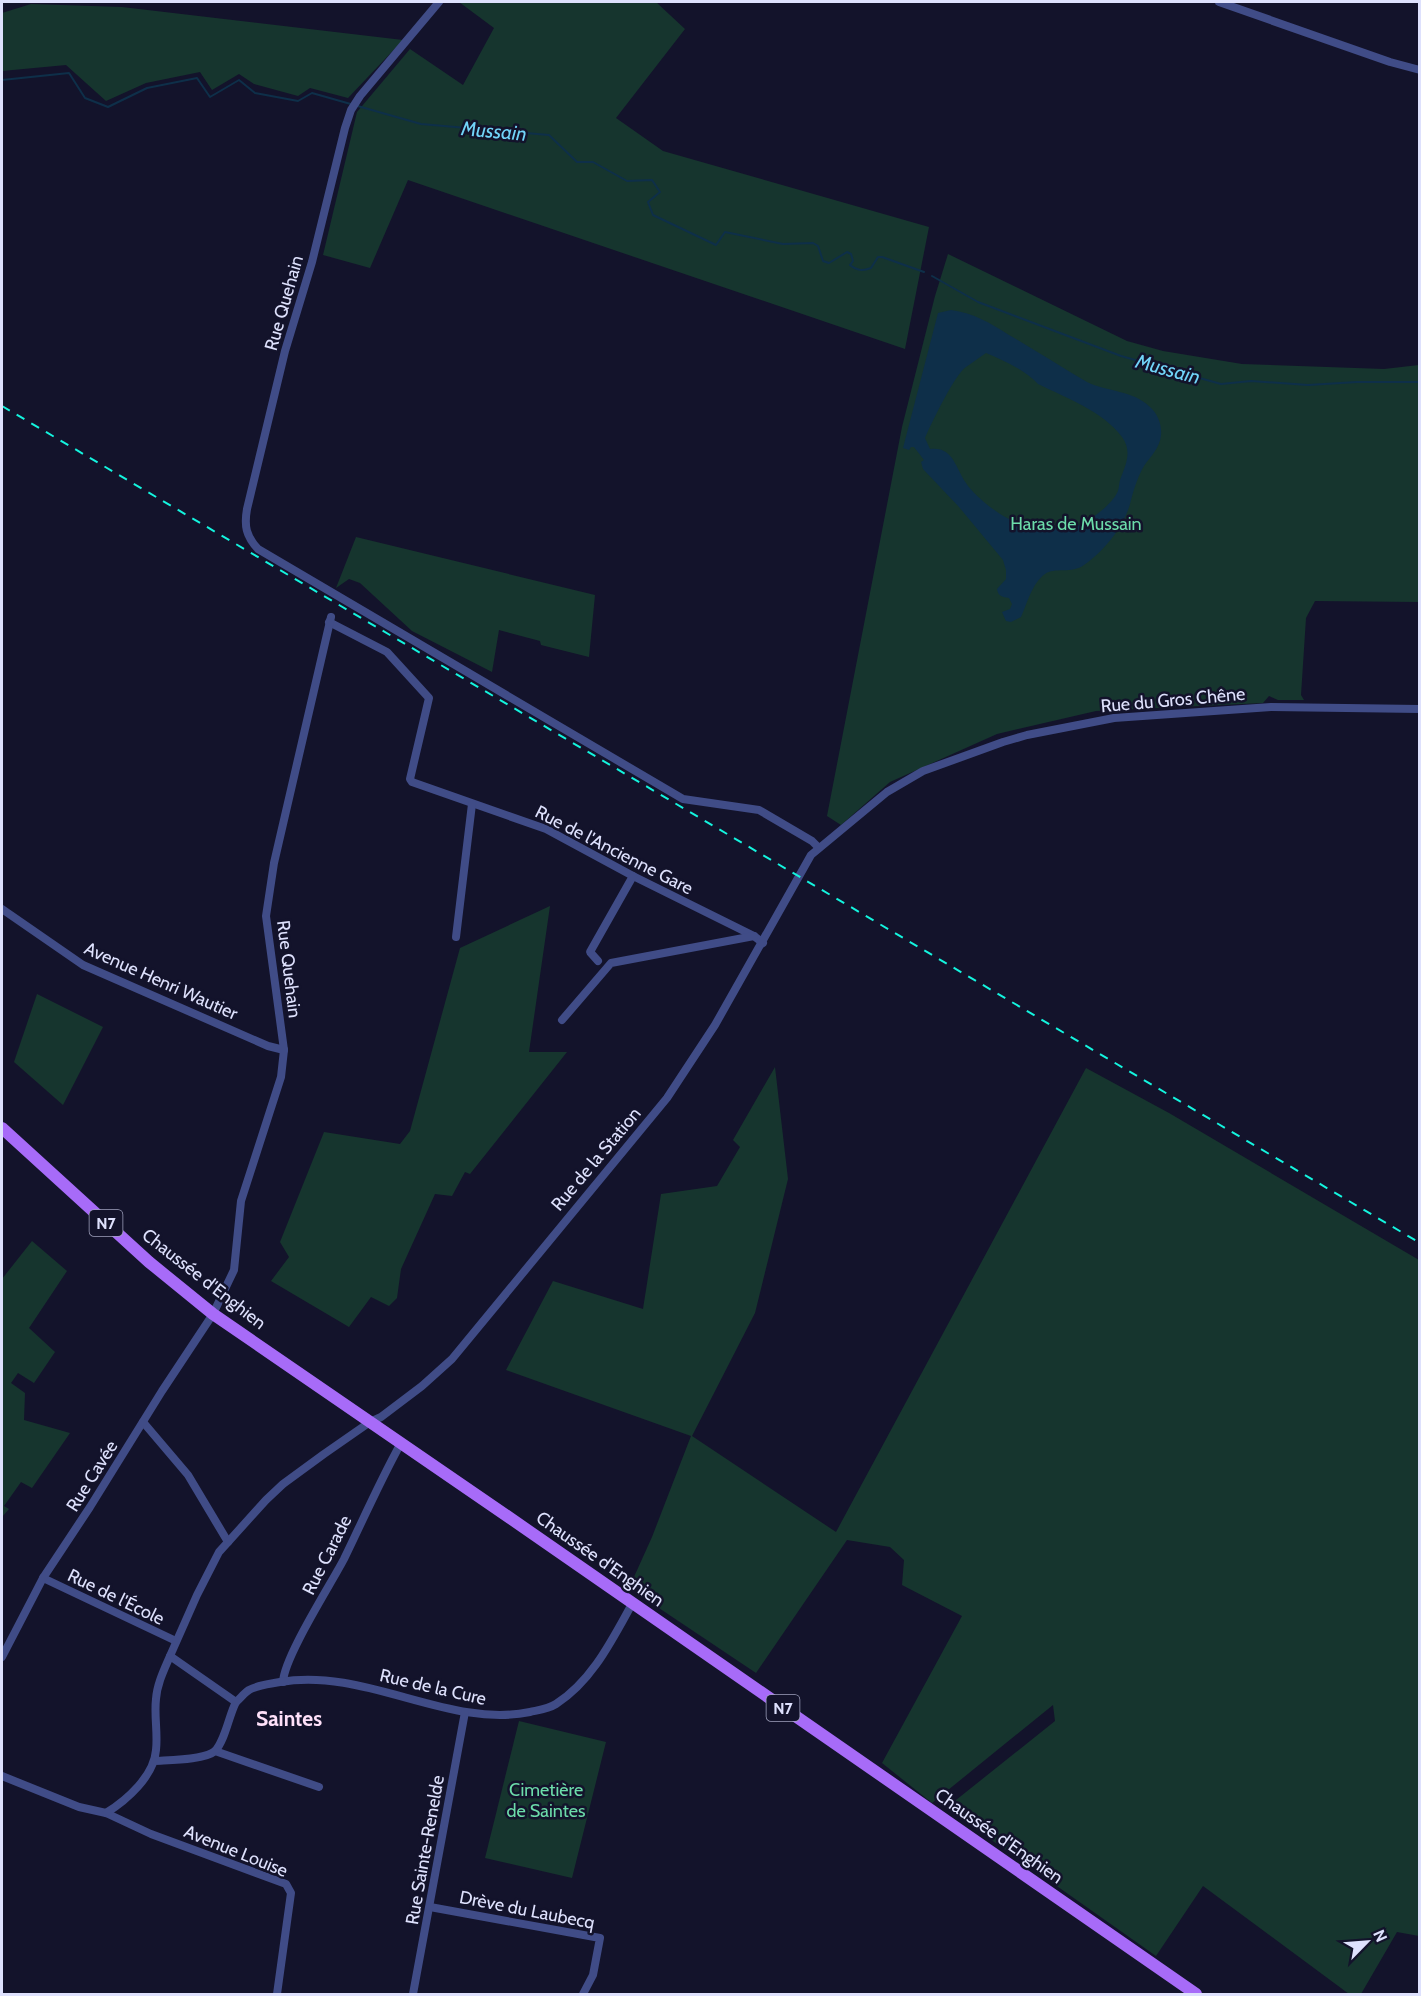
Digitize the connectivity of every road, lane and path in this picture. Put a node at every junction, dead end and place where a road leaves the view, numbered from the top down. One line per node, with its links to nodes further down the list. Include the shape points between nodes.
1 (439, 2): 7 (street, Rue Quehain, via 353,107 345,128 244,522 250,540 258,549 336,596 683,799 759,810)
2 (1219, 2): 3 (street)
3 (1419, 70)
4 (330, 620): 6 (street, Rue de l'Ancienne Gare, via 387,652 429,698 412,782); 16 (street, Rue Quehain, via 274,862 266,916)
5 (1419, 709): 7 (street, Rue du Gros Chêne, via 1271,707 1141,714 1027,735 916,775 887,792)
6 (472, 804): 8 (street, Rue de l'Ancienne Gare, via 546,829); 12 (street)
7 (819, 848): 9 (street, Rue du Gros Chêne)
8 (633, 876): 11 (street, Rue de l'Ancienne Gare); 14 (street, via 590,952)
9 (798, 877): 13 (street, Rue de la Station)
10 (2, 909): 16 (street, Avenue Henri Wautier, via 82,965)
11 (754, 936): 13 (street, Rue de l'Ancienne Gare); 15 (street, via 611,963)
12 (456, 937)
13 (763, 943): 20 (street, Rue de la Station, via 667,1098 452,1359 422,1386)
14 (598, 961)
15 (562, 1020)
16 (284, 1050): 18 (street, Rue Quehain, via 281,1077 241,1201 234,1270)
17 (2, 1128): 18 (main road, Chaussée d'Enghien / N7, via 149,1262)
18 (213, 1314): 19 (street, Rue Cavée); 20 (main road, Chaussée d'Enghien / N7)
19 (143, 1422): 22 (street, via 188,1475); 23 (street, Rue Cavée)
20 (370, 1422): 21 (main road, Chaussée d'Enghien / N7); 22 (street, Rue de la Station, via 283,1484)
21 (400, 1443): 24 (main road, Chaussée d'Enghien / N7); 28 (street, Rue Carade, via 294,1650)
22 (228, 1542): 25 (street, Rue de la Station, via 219,1552)
23 (43, 1578): 25 (street, Rue de l'École); 27 (street, Rue Cavée)
24 (632, 1604): 30 (street, Rue de la Cure, via 604,1655 555,1705 496,1716); 40 (main road, Chaussée d'Enghien / N7)
25 (176, 1641): 26 (street, Rue de la Station)
26 (170, 1656): 29 (street); 32 (street, Rue de la Station, via 156,1698)
27 (2, 1657)
28 (283, 1682): 29 (street, Rue de la Cure, via 250,1689); 30 (street, Rue de la Cure, via 319,1679 351,1683)
29 (236, 1702): 31 (street)
30 (465, 1712): 36 (street, Rue Sainte-Renelde)
31 (215, 1751): 32 (street); 34 (street)
32 (155, 1761): 35 (street, via 135,1789)
33 (2, 1776): 35 (street)
34 (319, 1787)
35 (106, 1813): 38 (street, Avenue Louise, via 290,1888)
36 (430, 1906): 37 (street, Drève du Laubecq, via 600,1938 593,1975); 39 (street, Rue Sainte-Renelde)
37 (583, 1993)
38 (277, 1995)
39 (413, 1995)
40 (1196, 1995)

